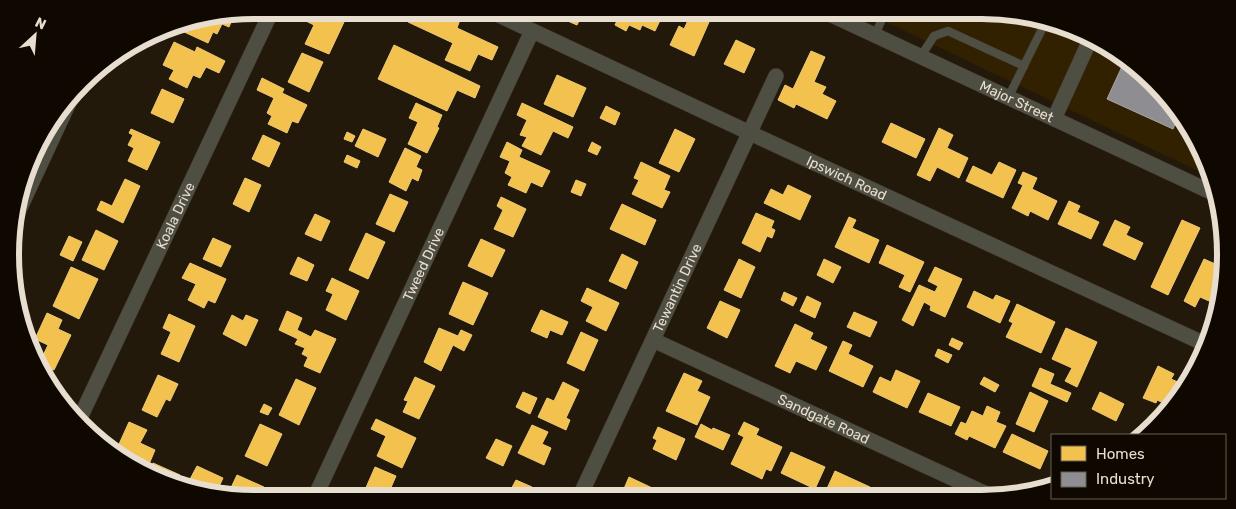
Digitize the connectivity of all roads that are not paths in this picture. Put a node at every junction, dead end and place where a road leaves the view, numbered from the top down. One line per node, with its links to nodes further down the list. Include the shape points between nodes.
1 (268, 19): 18 (street, Koala Drive)
2 (507, 19): 6 (street, Ipswich Road)
3 (840, 19): 7 (street, Major Street)
4 (882, 19): 7 (lane)
5 (1043, 27): 10 (lane)
6 (532, 31): 14 (street, Ipswich Road); 19 (street, Tweed Drive)
7 (875, 35): 9 (street, Major Street)
8 (1088, 44): 13 (street)
9 (920, 56): 10 (lane, via 934,36 948,31); 12 (street, Major Street)
10 (1024, 66): 12 (lane)
11 (776, 76): 14 (street, Tewantin Drive)
12 (1008, 98): 13 (street, Major Street)
13 (1054, 118): 15 (street, Major Street)
14 (750, 133): 16 (street, Tewantin Drive); 17 (street, Ipswich Road)
15 (1207, 187)
16 (653, 340): 20 (street, Tewantin Drive); 21 (street, Sandgate Road)
17 (1200, 342)
18 (82, 415)
19 (318, 490)
20 (583, 490)
21 (978, 490)

